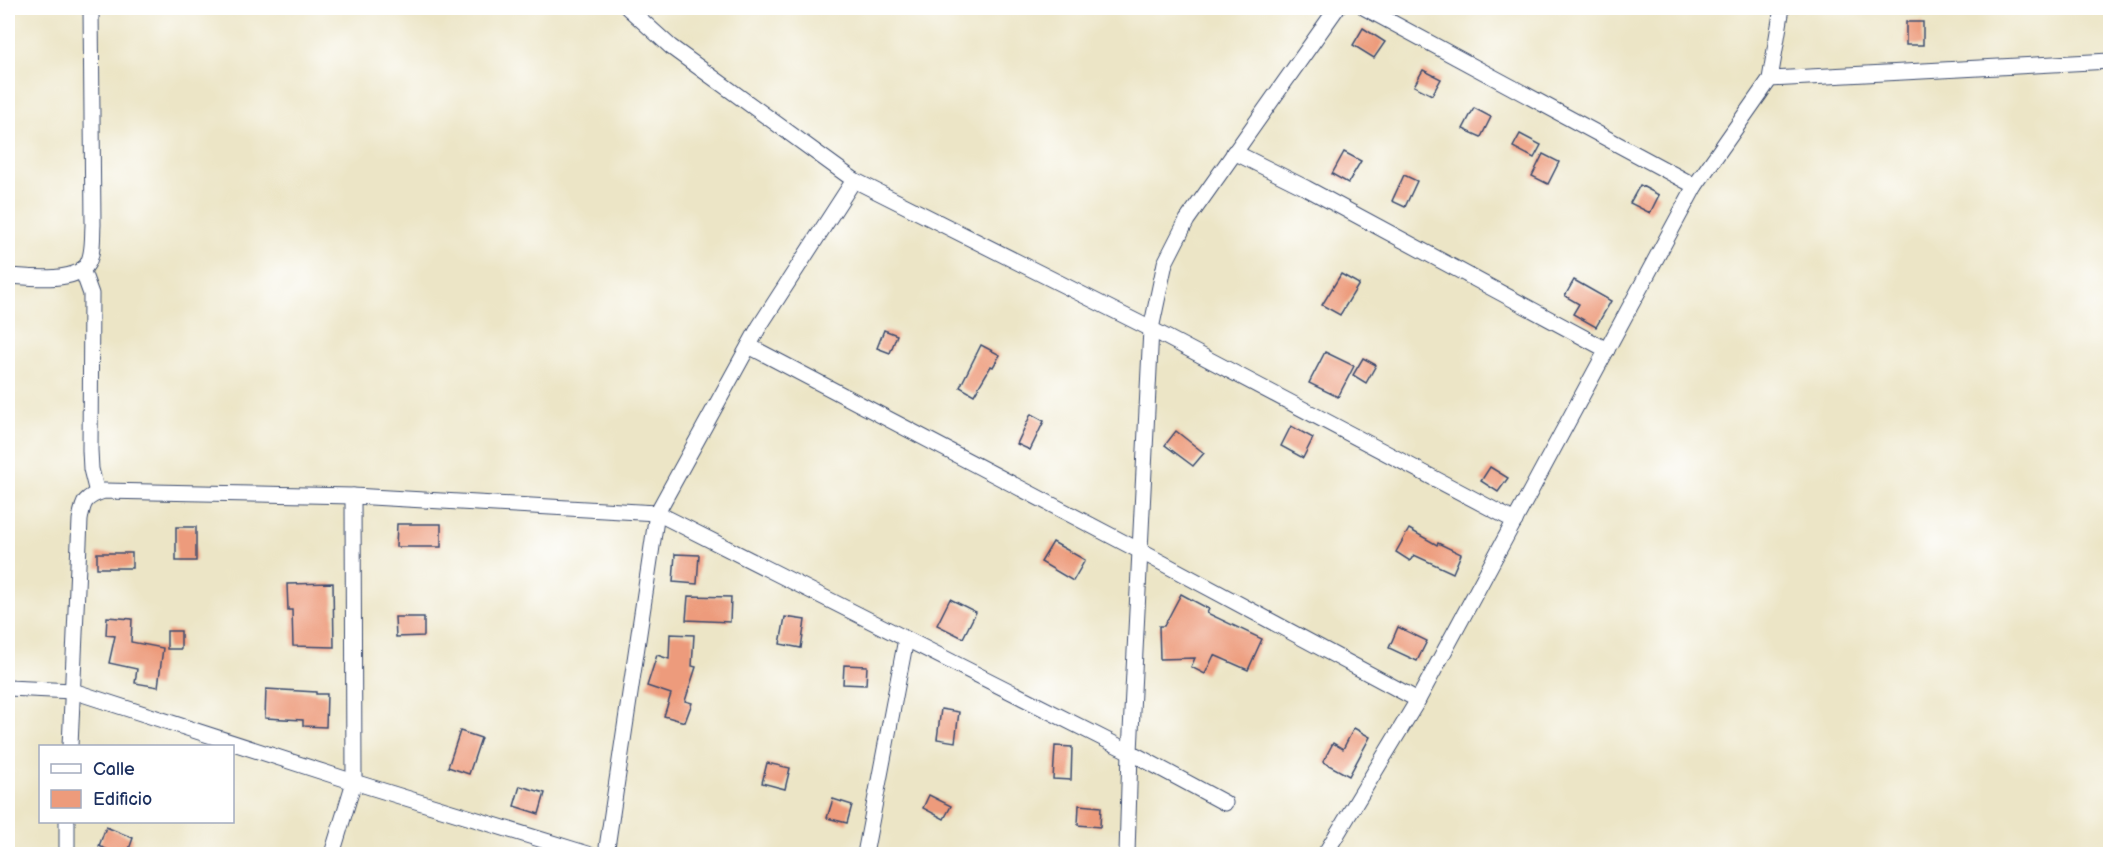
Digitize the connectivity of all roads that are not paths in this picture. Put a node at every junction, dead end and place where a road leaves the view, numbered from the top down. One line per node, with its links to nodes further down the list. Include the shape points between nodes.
1 (92, 8): 11 (street, via 93,225 91,252)
2 (628, 8): 9 (street, via 671,47)
3 (1337, 8): 8 (street)
4 (1365, 8): 10 (street)
5 (1782, 8): 7 (street)
6 (2110, 61): 7 (street)
7 (1770, 79): 10 (street)
8 (1234, 152): 13 (street, via 1187,220 1165,263); 15 (street)
9 (855, 180): 13 (street); 14 (street)
10 (1695, 186): 15 (street)
11 (82, 269): 12 (street, via 61,278); 16 (street, via 91,294 90,450)
12 (8, 276)
13 (1151, 329): 19 (street); 20 (street)
14 (749, 346): 18 (street); 20 (street)
15 (1606, 350): 19 (street)
16 (97, 493): 17 (street); 23 (street, via 82,505 80,520)
17 (353, 496): 18 (street); 27 (street)
18 (657, 513): 21 (street); 33 (street)
19 (1515, 521): 24 (street)
20 (1140, 551): 24 (street); 26 (street)
21 (906, 639): 26 (street); 34 (street)
22 (8, 688): 23 (street)
23 (73, 691): 25 (street); 27 (street)
24 (1418, 700): 36 (street)
25 (70, 745)
26 (1130, 752): 28 (street); 35 (street)
27 (354, 782): 31 (street); 32 (street)
28 (1225, 803)
29 (67, 823): 30 (street)
30 (67, 855)
31 (332, 855)
32 (588, 855)
33 (606, 855)
34 (865, 855)
35 (1127, 855)
36 (1325, 855)

